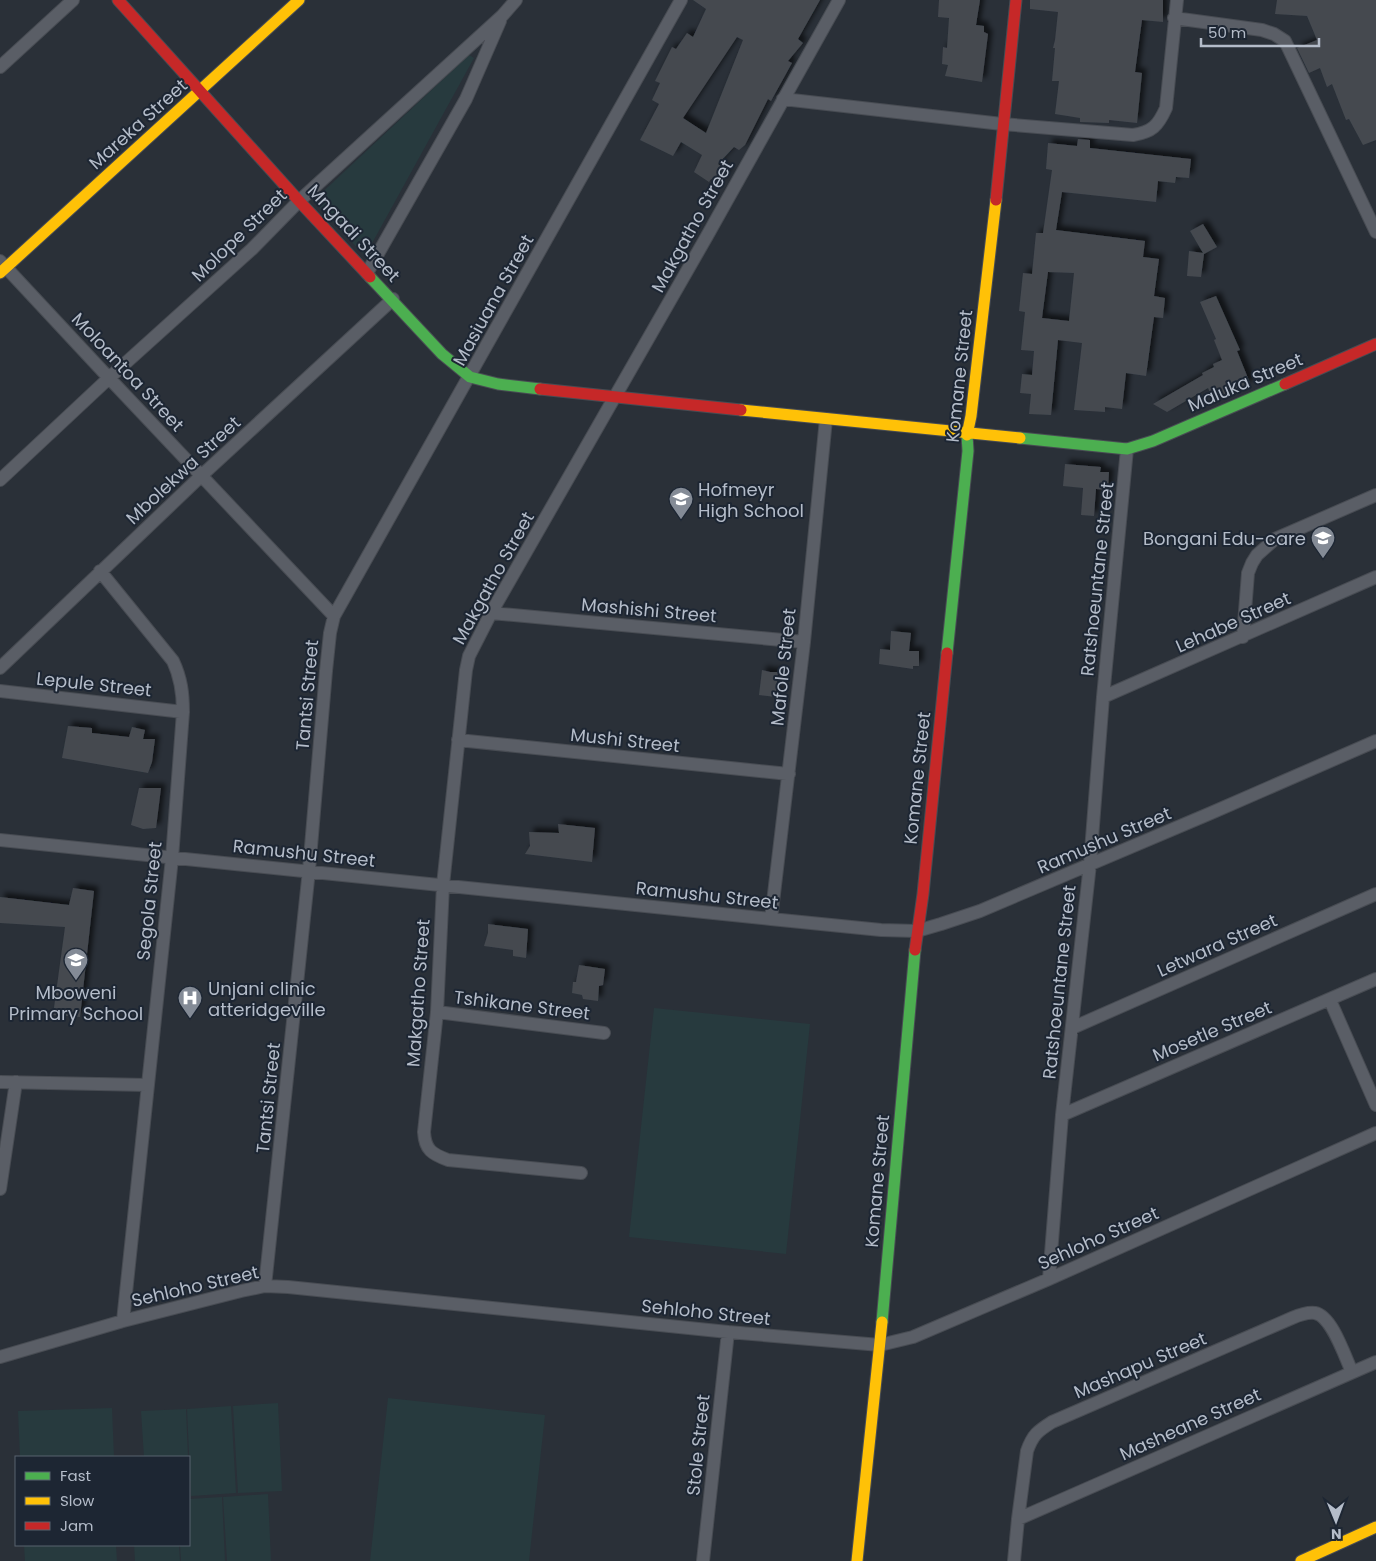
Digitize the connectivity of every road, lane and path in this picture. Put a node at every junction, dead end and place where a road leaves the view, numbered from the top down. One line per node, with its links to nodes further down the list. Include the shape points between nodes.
1 (73, 0): 11 (street)
2 (118, 0): 12 (street, Mngadi Street)
3 (299, 0): 12 (street, Mareka Street)
4 (516, 0): 9 (street, Molope Street)
5 (681, 0): 21 (street, Masiuana Street)
6 (839, 0): 13 (street, Makgatho Street)
7 (1016, 0): 14 (street, Komane Street)
8 (1177, 0): 10 (street)
9 (502, 16): 15 (street, Molope Street); 18 (street, Molope Street, via 466,99)
10 (1174, 18): 14 (street, via 1166,108 1160,120 1146,132 1133,135); 16 (street, via 1262,30 1285,41)
11 (0, 67)
12 (201, 91): 15 (street, Mngadi Street); 17 (street, Mareka Street)
13 (783, 99): 14 (street); 23 (street, Makgatho Street)
14 (1002, 124): 25 (street, Komane Street, via 972,416)
15 (300, 201): 18 (street, Mngadi Street); 22 (street, Molope Street, via 252,249)
16 (1376, 232)
17 (2, 267): 22 (street, Moloantoa Street)
18 (367, 273): 19 (street, Mngadi Street)
19 (392, 299): 21 (street, Mngadi Street, via 442,354); 27 (street, Mbolekwa Street)
20 (1376, 344): 26 (street, Maluka Street, via 1153,441)
21 (470, 377): 23 (street, via 522,387); 33 (street, Masiuana Street)
22 (109, 378): 27 (street, Moloantoa Street); 28 (street, Molope Street)
23 (615, 397): 24 (street); 32 (street, Makgatho Street)
24 (826, 419): 25 (street); 35 (street, Mafole Street)
25 (967, 433): 26 (street); 50 (street, Komane Street, via 968,451)
26 (1127, 449): 38 (street, Ratshoeuntane Street)
27 (201, 476): 30 (street, Mbolekwa Street); 33 (street, Moloantoa Street)
28 (0, 480)
29 (1376, 495): 34 (street, via 1275,539 1257,555 1248,573)
30 (100, 571): 36 (street, Mbolekwa Street); 39 (street, Segola Street, via 173,661 180,677)
31 (1376, 577): 34 (street, Lehabe Street)
32 (491, 613): 35 (street, Mashishi Street); 40 (street, Makgatho Street, via 469,656)
33 (334, 616): 46 (street, Tantsi Street)
34 (1243, 637): 38 (street, Lehabe Street)
35 (804, 642): 42 (street, Mafole Street)
36 (0, 668)
37 (0, 691): 39 (street, Lepule Street)
38 (1103, 697): 45 (street, Ratshoeuntane Street)
39 (183, 712): 44 (street, Segola Street)
40 (458, 740): 42 (street, Mushi Street); 47 (street, Makgatho Street)
41 (1376, 741): 45 (street, Ramushu Street)
42 (789, 774): 49 (street, Mafole Street)
43 (0, 840): 44 (street, Ramushu Street)
44 (172, 858): 46 (street, Ramushu Street); 58 (street, Segola Street)
45 (1090, 864): 50 (street, Ramushu Street, via 980,911); 54 (street, Ratshoeuntane Street)
46 (309, 870): 47 (street, Ramushu Street); 65 (street, Tantsi Street)
47 (444, 885): 49 (street, Ramushu Street); 53 (street, Makgatho Street)
48 (1376, 894): 54 (street, Letwara Street)
49 (771, 919): 50 (street, Ramushu Street)
50 (917, 931): 68 (street, Komane Street)
51 (1376, 979): 52 (street, Mosetle Street)
52 (1330, 1000): 59 (street); 60 (street, Mosetle Street)
53 (436, 1012): 55 (street, Tshikane Street); 62 (street, Makgatho Street, via 424,1132 427,1148 448,1160)
54 (1072, 1028): 60 (street, Ratshoeuntane Street)
55 (604, 1033)
56 (0, 1082): 57 (street)
57 (16, 1082): 58 (street); 63 (street)
58 (147, 1085): 66 (street, Segola Street)
59 (1376, 1105)
60 (1062, 1114): 64 (street, Ratshoeuntane Street)
61 (1376, 1133): 64 (street, Sehloho Street)
62 (582, 1173)
63 (0, 1189)
64 (1049, 1279): 68 (street, Sehloho Street, via 913,1337)
65 (265, 1286): 66 (street, Sehloho Street); 67 (street, Sehloho Street)
66 (123, 1321): 69 (street, Sehloho Street)
67 (728, 1332): 68 (street, Sehloho Street); 74 (street, Stole Street)
68 (880, 1345): 75 (street, Komane Street)
69 (0, 1357)
70 (1376, 1362): 71 (street, Masheane Street)
71 (1352, 1372): 72 (street, Masheane Street); 72 (street, Mashapu Street, via 1330,1323 1323,1316 1305,1313 1052,1422 1037,1431 1027,1451)
72 (1018, 1519): 76 (street, Mashapu Street)
73 (1376, 1527): 77 (street)
74 (703, 1561)
75 (857, 1561)
76 (1014, 1561)
77 (1301, 1561)

